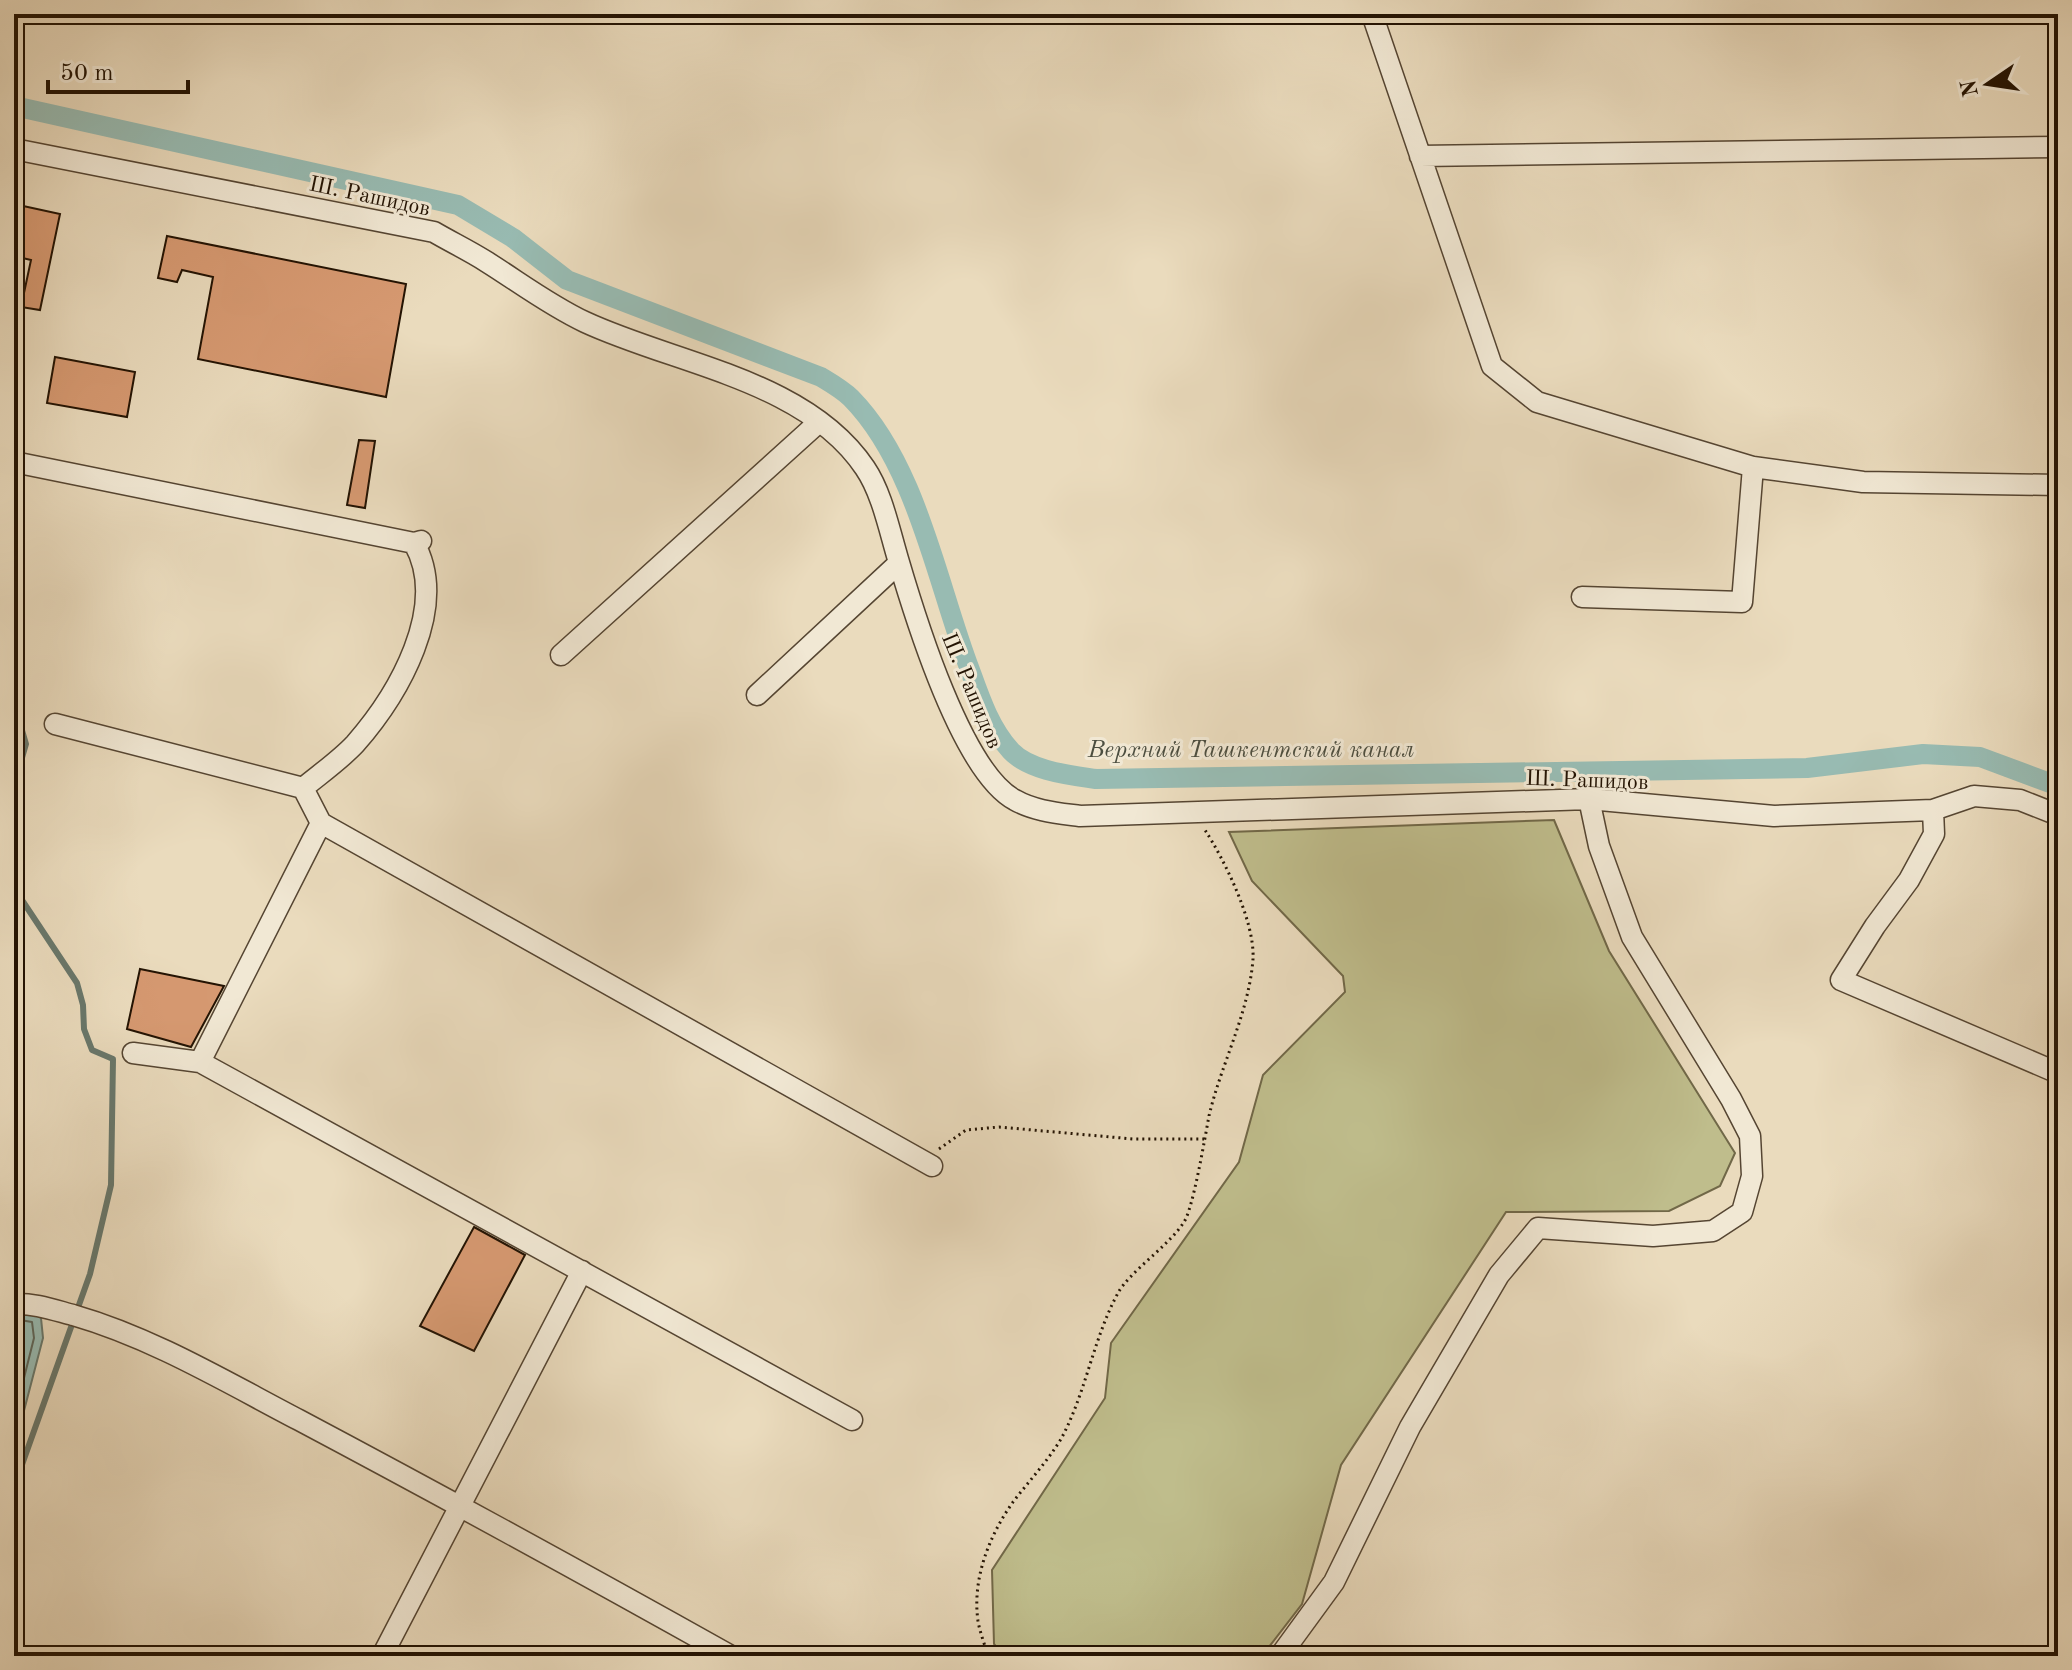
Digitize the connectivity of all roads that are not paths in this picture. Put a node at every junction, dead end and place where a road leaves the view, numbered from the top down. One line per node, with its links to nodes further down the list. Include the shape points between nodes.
1 (1372, 14): 4 (street)
2 (2058, 147): 4 (street)
3 (14, 149): 5 (street, Ш. Рашидов, via 434,232 614,336 754,383)
4 (1420, 156): 7 (street, via 1492,366 1537,402)
5 (819, 422): 9 (street, Ш. Рашидов, via 848,444 867,471); 11 (street)
6 (14, 462): 14 (street, via 418,542 427,595 418,642 407,666 354,745)
7 (1753, 467): 8 (street, via 1863,482); 10 (street, via 1742,602)
8 (2058, 485)
9 (899, 563): 12 (street); 15 (street, Ш. Рашидов, via 947,697 978,764 1015,801 1080,816)
10 (1582, 597)
11 (561, 655)
12 (757, 695)
13 (55, 724): 14 (street)
14 (303, 788): 18 (street)
15 (1589, 799): 16 (street, Ш. Рашидов, via 1774,816); 29 (street, via 1599,846 1632,937 1750,1136 1752,1176 1742,1212 1713,1231 1653,1236 1538,1228 1499,1275 1410,1427 1334,1582)
16 (1933, 810): 17 (street, Ш. Рашидов, via 1974,796 2020,800); 21 (street, via 1934,834 1928,846 1841,980)
17 (2058, 815)
18 (321, 823): 20 (street); 22 (street)
19 (133, 1053): 20 (street)
20 (200, 1062): 23 (street)
21 (2058, 1073)
22 (932, 1166)
23 (582, 1271): 25 (street); 26 (street)
24 (14, 1304): 26 (street, via 99,1322 186,1361)
25 (852, 1420)
26 (460, 1505): 27 (street); 28 (street)
27 (382, 1656)
28 (731, 1656)
29 (1280, 1656)

